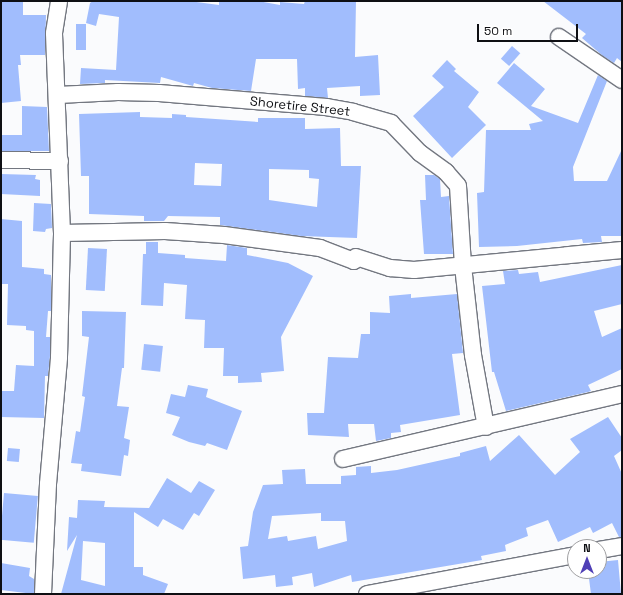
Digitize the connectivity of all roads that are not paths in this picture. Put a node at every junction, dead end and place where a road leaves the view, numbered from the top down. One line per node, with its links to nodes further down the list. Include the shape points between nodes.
1 (59, 1): 4 (street, via 54,32)
2 (559, 37): 3 (street)
3 (622, 80)
4 (58, 95): 6 (street); 9 (street, Shoretire Street, via 159,93 326,107 391,123 458,186)
5 (1, 160): 6 (street)
6 (60, 161): 7 (street)
7 (62, 232): 9 (street, via 166,231 224,235 320,248 354,261 363,260 390,268 414,270); 16 (street, via 59,357 48,484)
8 (622, 250): 9 (street)
9 (463, 266): 11 (street, Shoretire Street, via 473,355)
10 (622, 394): 11 (street)
11 (486, 427): 12 (street)
12 (343, 459)
13 (622, 546): 14 (street)
14 (607, 549)
15 (567, 557): 17 (street)
16 (43, 594)
17 (368, 594)

